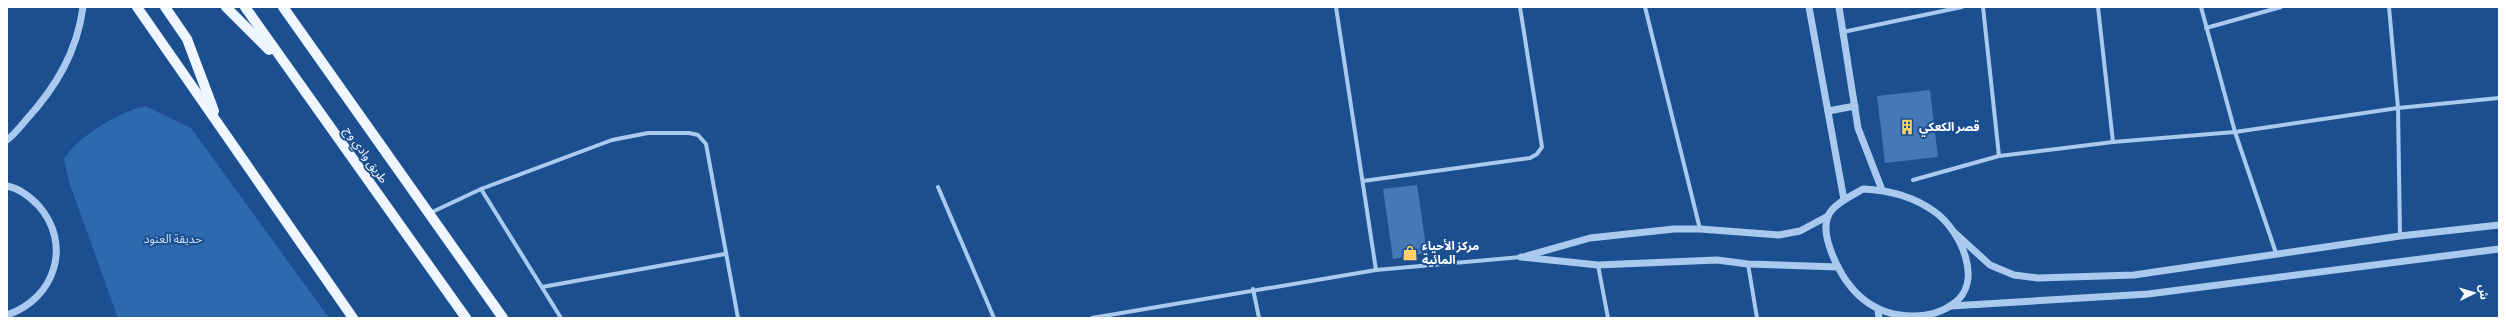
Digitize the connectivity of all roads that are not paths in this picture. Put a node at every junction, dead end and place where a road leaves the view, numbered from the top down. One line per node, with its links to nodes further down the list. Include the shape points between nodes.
1 (83, 7): 27 (street, via 80,27 67,64 43,101)
2 (137, 7): 25 (main road)
3 (165, 7): 25 (main road, via 187,39)
4 (226, 7): 20 (main road)
5 (245, 7): 20 (main road, طريق وادي وج)
6 (283, 7): 37 (main road)
7 (1336, 7): 31 (street)
8 (1520, 7): 31 (street, via 1542,147 1537,154 1530,158)
9 (1645, 7): 40 (street)
10 (1809, 7): 24 (street)
11 (1839, 7): 19 (street)
12 (1962, 7): 19 (street)
13 (1983, 7): 29 (street)
14 (2098, 7): 28 (street)
15 (2201, 7): 18 (street)
16 (2280, 7): 18 (street)
17 (2389, 7): 23 (street)
18 (2206, 28): 26 (street)
19 (1843, 32): 22 (street)
20 (288, 68): 58 (main road, طريق وادي وج)
21 (2499, 98): 23 (street)
22 (1855, 106): 24 (street); 35 (street, via 1858,128)
23 (2398, 108): 26 (street); 42 (street)
24 (1828, 111): 36 (street)
25 (219, 125): 57 (main road)
26 (2235, 132): 28 (street); 44 (street)
27 (7, 140)
28 (2113, 142): 29 (street)
29 (1999, 156): 30 (street)
30 (1913, 180)
31 (1363, 181): 50 (street)
32 (7, 186): 55 (street, via 31,198 46,214 55,234 57,257 51,278 39,297 22,310)
33 (938, 187): 62 (street)
34 (481, 189): 37 (street); 45 (street, via 612,140 648,132 698,135 706,144); 51 (street)
35 (1882, 190): 36 (street, via 1863,189); 41 (street, via 1914,200 1935,212)
36 (1844, 200): 38 (street)
37 (428, 214): 59 (main road)
38 (1828, 216): 40 (street, via 1800,231 1780,235); 49 (street, via 1826,238)
39 (2499, 225): 42 (street)
40 (1700, 229): 46 (street, via 1590,238)
41 (1955, 233): 44 (street, via 1990,266 2014,275 2038,278 2134,275); 53 (street, via 1968,266 1968,286 1960,299)
42 (2400, 236): 44 (street)
43 (2498, 251): 53 (street, via 2148,294)
44 (2276, 253)
45 (725, 254): 51 (street); 61 (street)
46 (1522, 257): 48 (street); 50 (street)
47 (1748, 264): 48 (street, via 1717,260); 49 (street); 66 (street)
48 (1598, 265): 65 (street)
49 (1838, 267): 54 (street, via 1856,294)
50 (1376, 270): 52 (street)
51 (542, 287): 60 (street)
52 (1253, 289): 63 (street); 64 (street)
53 (1950, 306): 56 (street, via 1944,311)
54 (1878, 310): 56 (street); 67 (street)
55 (7, 315)
56 (1911, 317)
57 (354, 318)
58 (466, 318)
59 (503, 318)
60 (561, 318)
61 (738, 318)
62 (994, 318)
63 (1092, 318)
64 (1258, 318)
65 (1608, 318)
66 (1757, 318)
67 (1879, 318)

